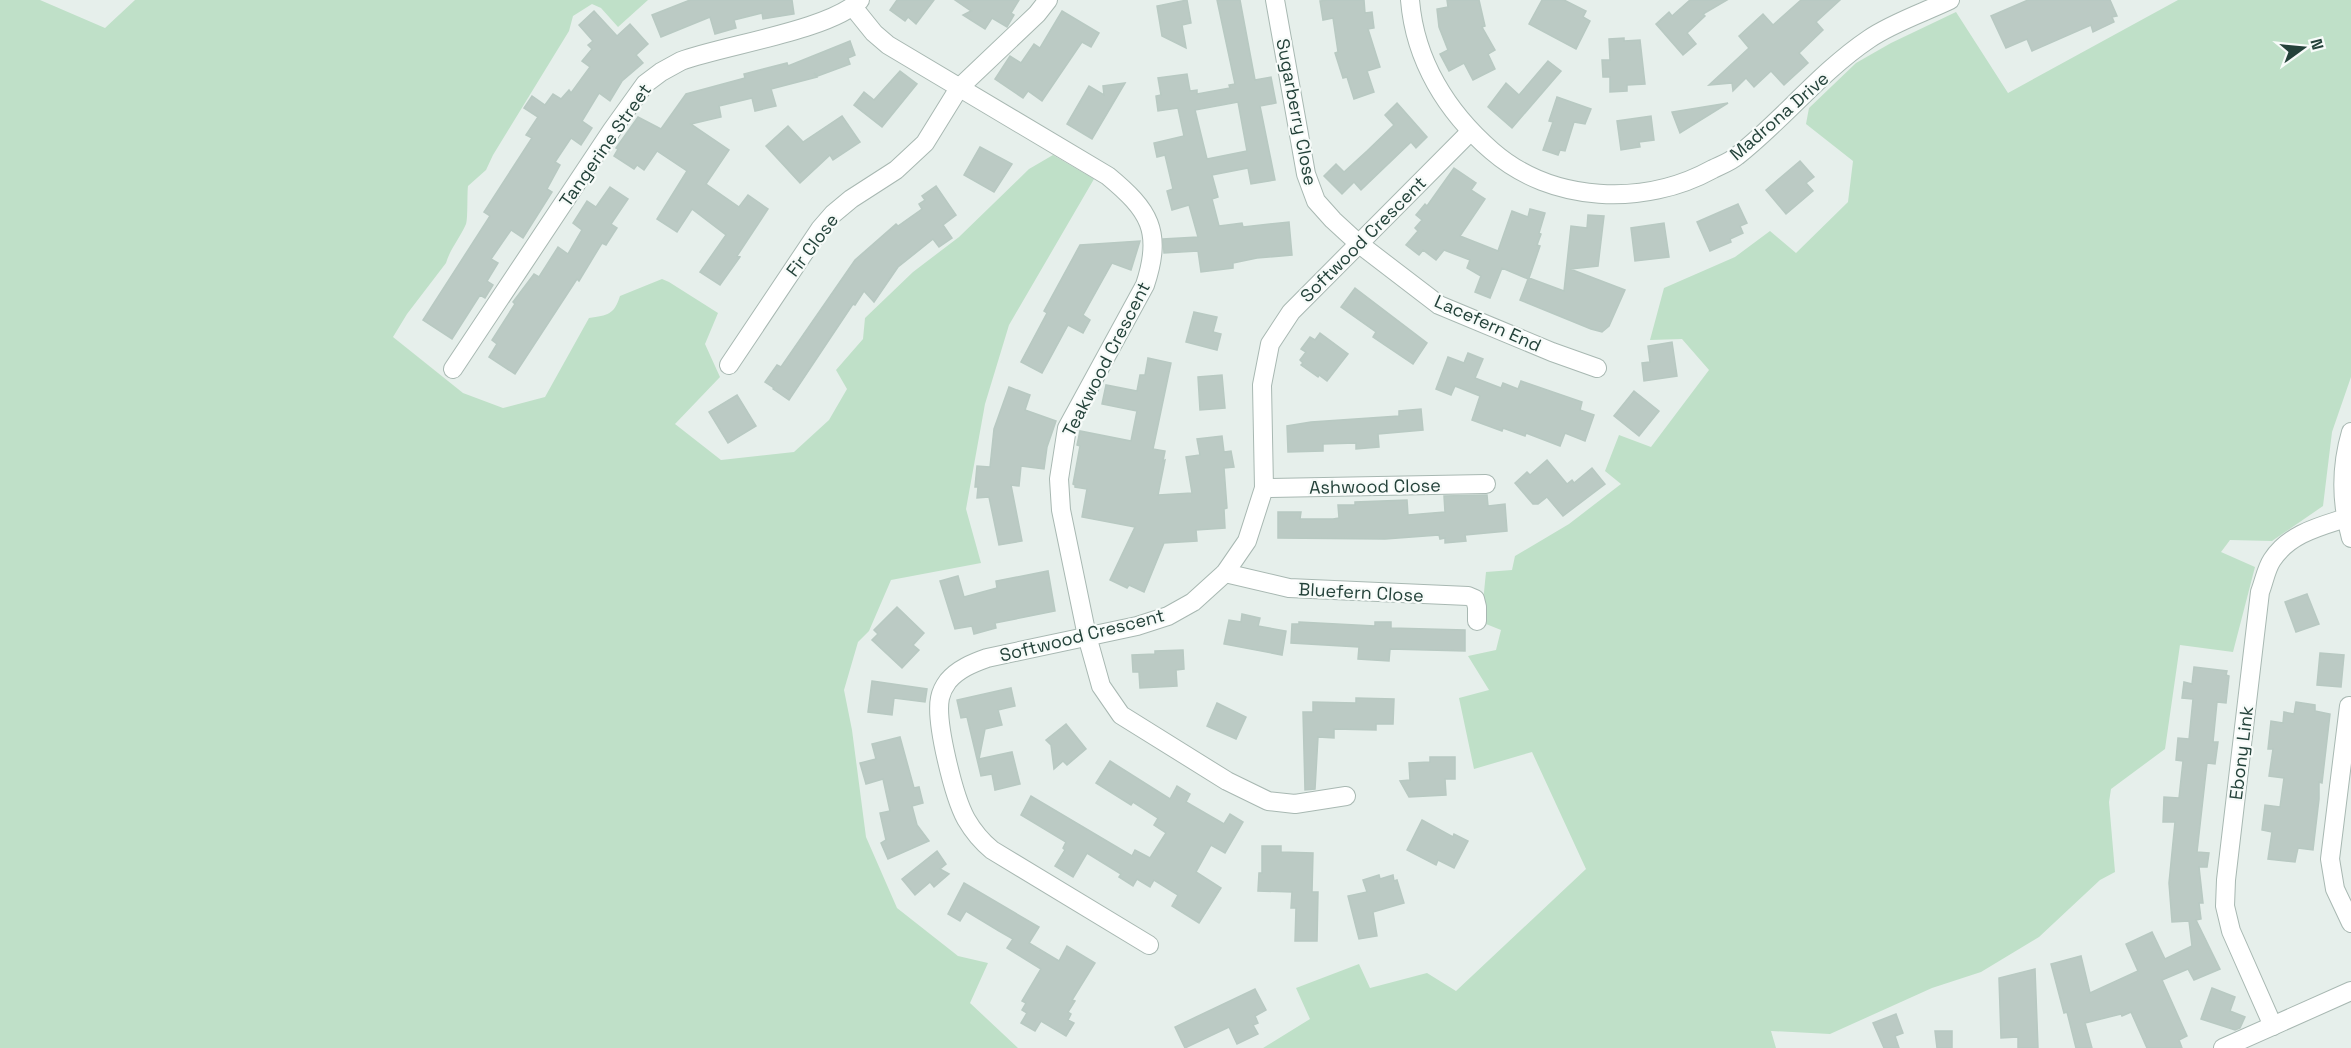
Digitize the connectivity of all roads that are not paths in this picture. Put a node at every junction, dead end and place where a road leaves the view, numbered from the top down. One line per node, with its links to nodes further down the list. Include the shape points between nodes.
1 (1048, 0): 6 (street, Fir Close)
2 (1275, 0): 8 (street, Sugarberry Close, via 1311,190 1316,201)
3 (1410, 0): 7 (street, Madrona Drive, via 1417,41 1430,75)
4 (1950, 0): 7 (street, Madrona Drive, via 1871,37 1735,158 1674,185 1620,195 1561,188 1506,163)
5 (856, 4): 6 (street, Teakwood Crescent, via 874,33 888,45); 11 (street, Tangerine Street, via 808,26 681,61 645,84)
6 (959, 88): 9 (street, Fir Close, via 925,143 896,170 842,206 820,229); 19 (street, Teakwood Crescent, via 1108,176 1133,196 1151,231 1152,263 1145,285 1067,428 1061,452 1061,510)
7 (1470, 132): 8 (street, Softwood Crescent)
8 (1358, 243): 10 (street, Lacefern End, via 1439,305); 14 (street, Softwood Crescent, via 1291,312 1270,344 1262,385)
9 (729, 365)
10 (1596, 368)
11 (453, 369)
12 (2351, 432): 15 (street, via 2343,476)
13 (1486, 484): 14 (street, Ashwood Close)
14 (1264, 488): 17 (street, Softwood Crescent, via 1247,541)
15 (2346, 518): 16 (street); 25 (street, Ebony Link, via 2289,541 2271,562 2260,592 2225,906 2230,931)
16 (2351, 538)
17 (1226, 573): 18 (street, Bluefern Close, via 1289,588 1468,596 1476,603); 19 (street, Softwood Crescent, via 1193,602 1168,616)
18 (1477, 621)
19 (1087, 636): 21 (street, Teakwood Crescent, via 1101,686 1121,715 1227,781 1268,801 1283,803); 23 (street, Softwood Crescent, via 987,658 957,672 940,698 941,730 957,801 979,839)
20 (2349, 706): 22 (street, via 2331,859 2335,889)
21 (1346, 796)
22 (2351, 923)
23 (1149, 945)
24 (2351, 991): 25 (street)
25 (2273, 1026): 26 (street)
26 (2223, 1048)

